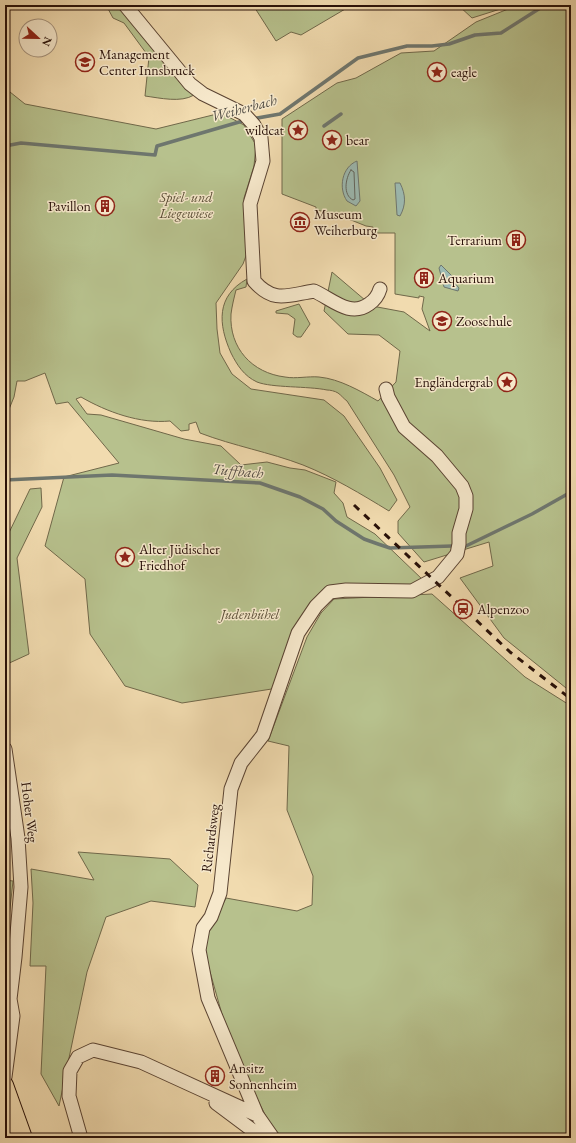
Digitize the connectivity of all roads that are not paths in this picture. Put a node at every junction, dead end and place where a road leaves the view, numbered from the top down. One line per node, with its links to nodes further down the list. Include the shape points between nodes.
1 (125, 5): 2 (street, via 190,84 203,94 244,114 259,132 263,161 250,204 254,281 264,292 273,296 283,297 314,291 338,306 358,309 376,298)
2 (380, 289)
3 (386, 389): 10 (street, Richardsweg, via 404,427 437,456 462,486 466,496 466,509 459,533 457,554 438,577 412,591 330,592 316,606 298,633 263,735 241,763 232,789 220,893 211,917 203,928 199,950 208,998)
4 (5, 750): 5 (street, Hoher Weg, via 18,838 21,886 16,952)
5 (7, 1004): 6 (street, Hoher Weg, via 13,1016)
6 (5, 1077)
7 (5, 1085): 9 (main road)
8 (199, 1089): 10 (street); 13 (street, via 141,1062 93,1050 78,1057 70,1071 69,1096); 14 (street)
9 (11, 1104): 11 (main road); 12 (main road)
10 (257, 1115): 15 (street, Richardsweg)
11 (8, 1135)
12 (24, 1138)
13 (81, 1138)
14 (263, 1138)
15 (273, 1138)

